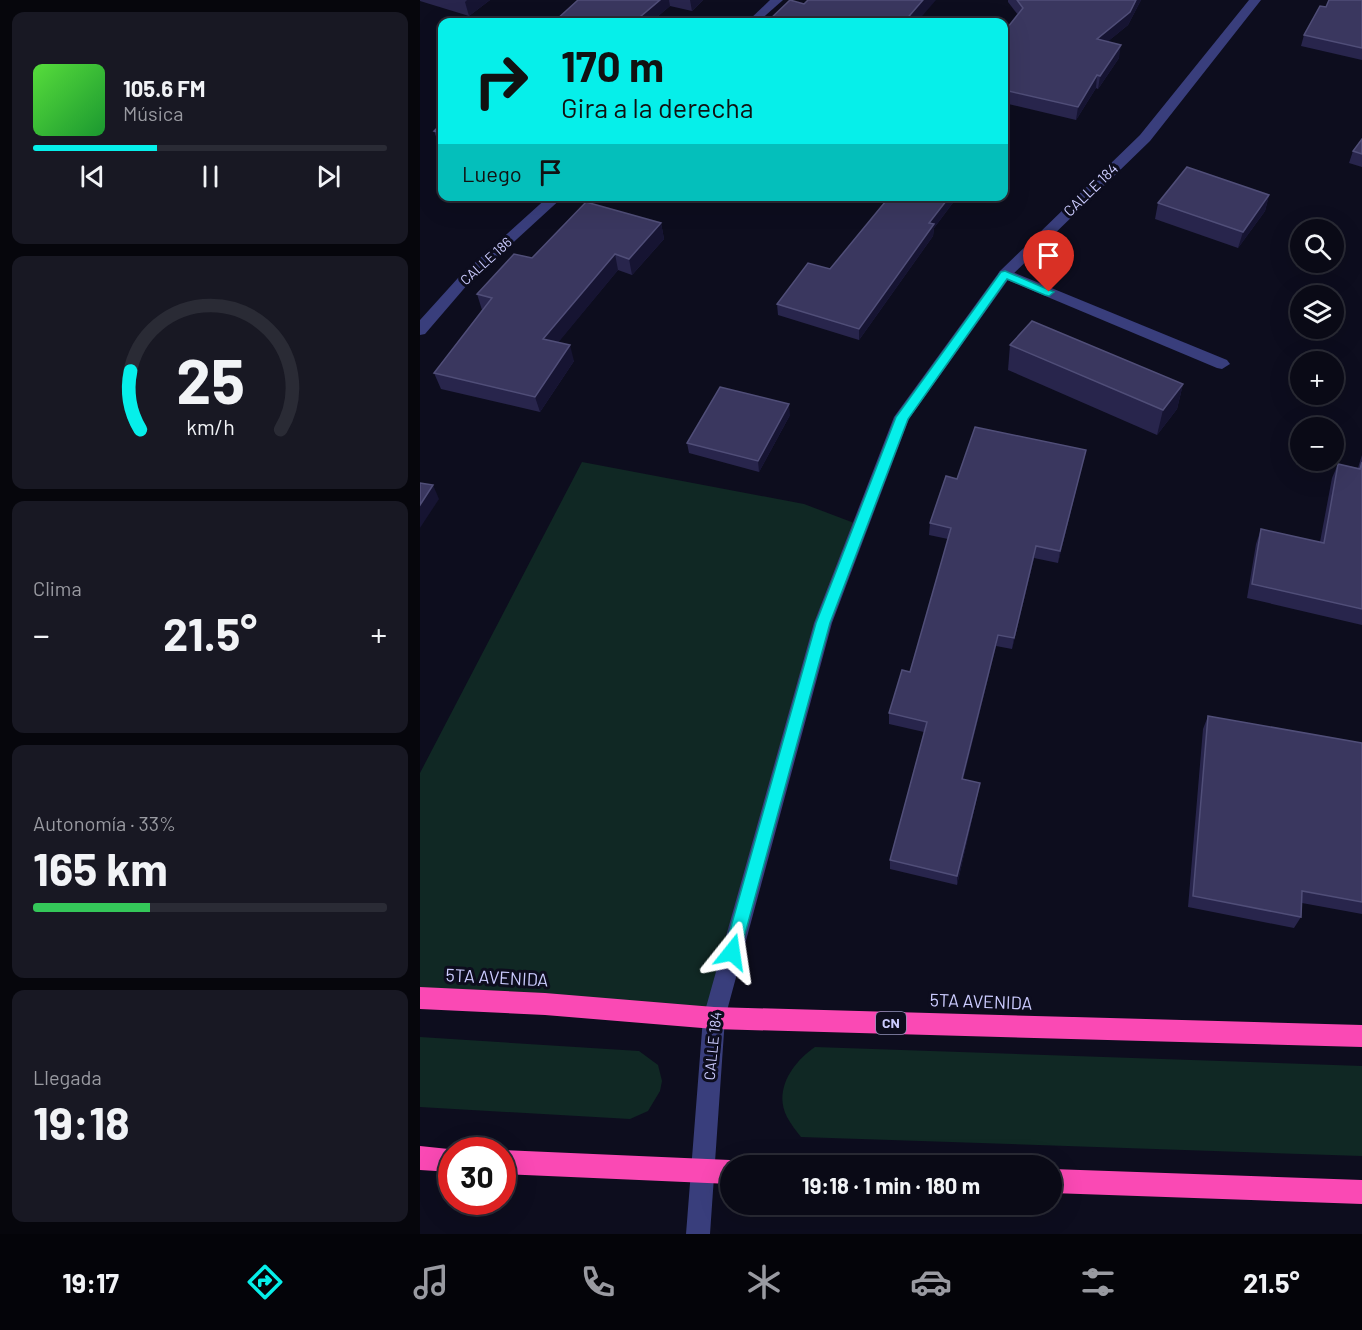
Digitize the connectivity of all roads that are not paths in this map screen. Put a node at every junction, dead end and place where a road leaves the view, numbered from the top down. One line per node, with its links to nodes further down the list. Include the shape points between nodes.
1 (777, 0): 3 (street)
2 (1255, 0): 5 (street, CALLE 184, via 1145,138)
3 (757, 18)
4 (552, 201): 6 (street, CALLE 186, via 463,281)
5 (1005, 274): 7 (street); 9 (street, CALLE 184, via 902,417 823,623)
6 (420, 330)
7 (1222, 364)
8 (420, 998): 9 (highway, 5TA AVENIDA / CN)
9 (714, 1018): 10 (highway, 5TA AVENIDA / CN); 14 (street, CALLE 184)
10 (1362, 1036)
11 (420, 1158): 12 (highway)
12 (438, 1159)
13 (516, 1163): 14 (highway)
14 (702, 1171): 15 (highway); 18 (street, CALLE 184)
15 (720, 1172)
16 (1062, 1181): 17 (highway)
17 (1362, 1192)
18 (698, 1234)

